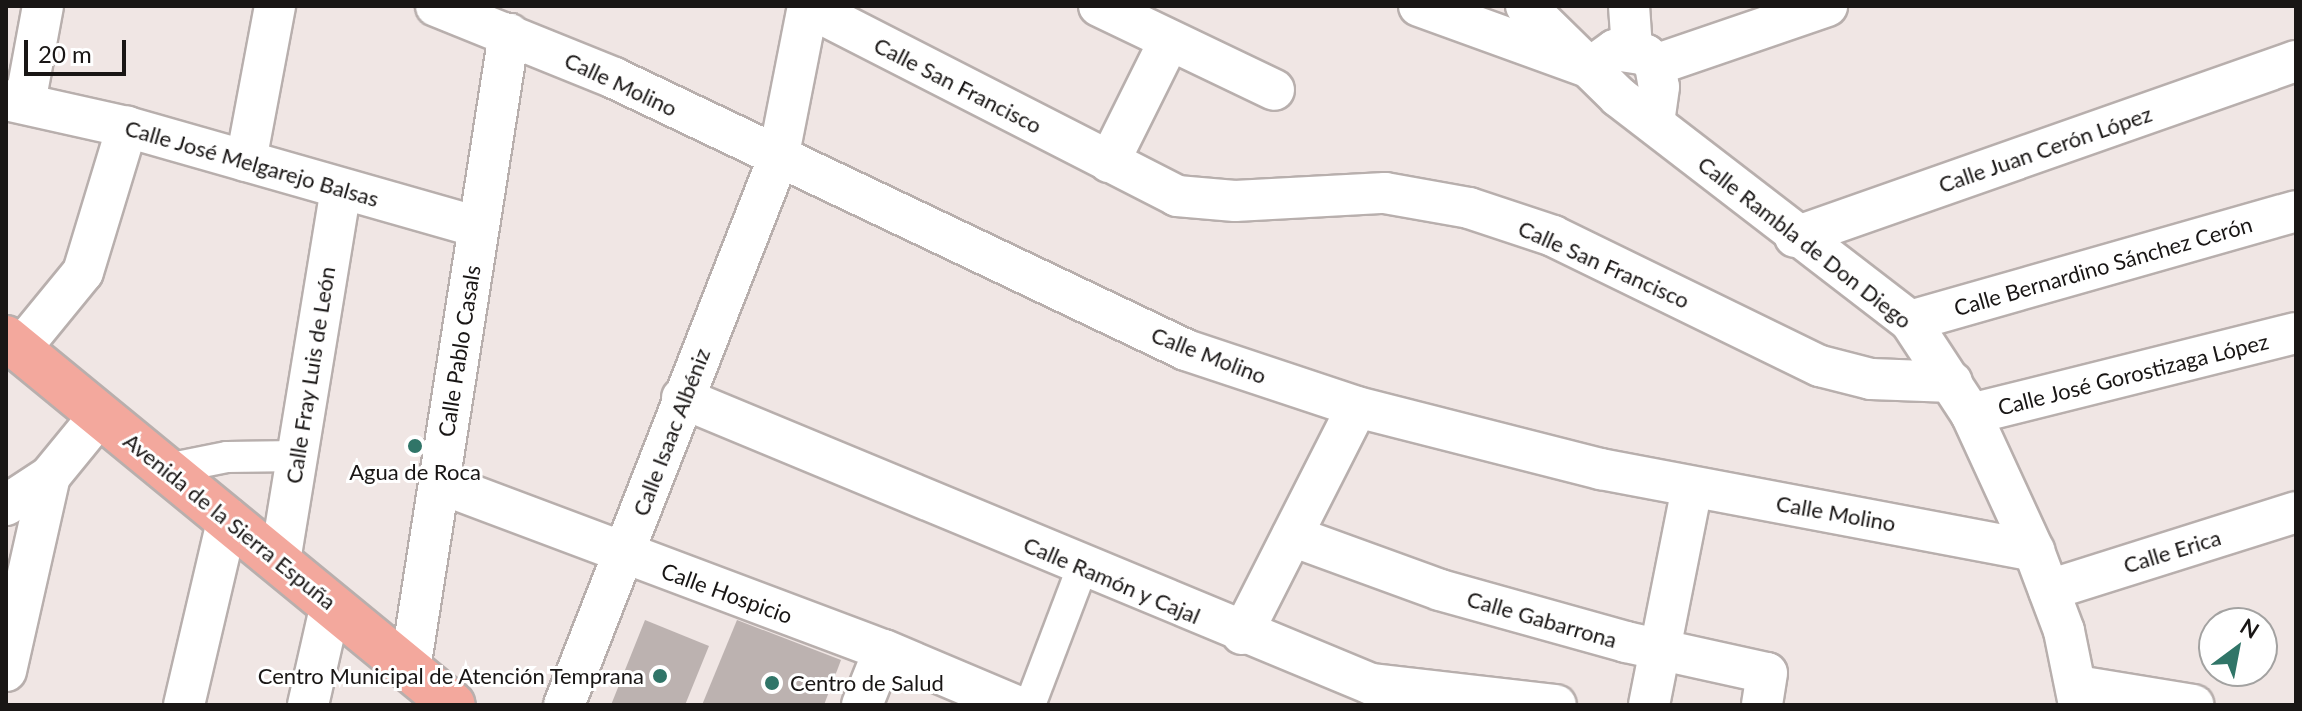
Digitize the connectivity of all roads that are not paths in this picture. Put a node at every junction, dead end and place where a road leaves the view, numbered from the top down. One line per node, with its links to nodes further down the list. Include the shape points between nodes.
1 (43, 6): 16 (street, Calle José Melgarejo Balsas)
2 (275, 6): 20 (street)
3 (436, 6): 10 (street, Calle Molino)
4 (808, 6): 19 (street, Calle Isaac Albéniz); 21 (street, Calle San Francisco)
5 (1099, 6): 11 (street)
6 (1419, 6): 14 (street)
7 (1629, 6): 12 (street)
8 (1827, 6): 12 (street)
9 (1532, 8): 14 (street, Calle Rambla de Don Diego)
10 (509, 34): 19 (street, Calle Molino, via 614,78); 24 (street, Calle Pablo Casals)
11 (1169, 41): 15 (street); 21 (street)
12 (1643, 57): 14 (street, via 1615,50); 17 (street, via 1659,87)
13 (2296, 61): 25 (street, Calle Juan Cerón López)
14 (1590, 68): 17 (street, Calle Rambla de Don Diego)
15 (1274, 90)
16 (15, 101): 18 (street, Calle José Melgarejo Balsas)
17 (1654, 122): 25 (street, Calle Rambla de Don Diego)
18 (127, 127): 20 (street, Calle José Melgarejo Balsas); 28 (street, via 83,272)
19 (778, 159): 29 (street, Calle Isaac Albéniz); 31 (street, Calle Molino, via 1186,350)
20 (246, 161): 22 (street, Calle José Melgarejo Balsas)
21 (1109, 162): 30 (street, Calle San Francisco, via 1177,196 1235,201 1385,193 1469,208 1553,236 1820,366)
22 (341, 189): 24 (street, Calle José Melgarejo Balsas); 33 (street, Calle Fray Luis de León)
23 (2296, 211): 26 (street, Calle Bernardino Sánchez Cerón)
24 (478, 227): 36 (street, Calle Pablo Casals)
25 (1795, 237): 26 (street, Calle Rambla de Don Diego)
26 (1910, 321): 30 (street, Calle Rambla de Don Diego)
27 (2296, 333): 30 (street, Calle José Gorostizaga López)
28 (10, 342): 32 (main road, Avenida de la Sierra Espuña)
29 (682, 398): 43 (street, Calle Isaac Albéniz); 45 (street, Calle Ramón y Cajal)
30 (1962, 398): 42 (street, Calle Rambla de Don Diego)
31 (1357, 407): 37 (street, Calle Molino); 41 (street)
32 (100, 415): 34 (main road, Avenida de la Sierra Espuña); 35 (street)
33 (297, 456): 34 (street, via 227,457); 44 (street, Calle Fray Luis de León)
34 (167, 469): 40 (main road, Avenida de la Sierra Espuña)
35 (50, 476): 38 (street); 52 (street)
36 (439, 483): 43 (street, Calle Hospicio); 51 (street, Calle Pablo Casals)
37 (1692, 488): 42 (street, Calle Molino); 50 (street)
38 (6, 505)
39 (2296, 512): 46 (street, Calle Erica)
40 (228, 518): 44 (main road, Avenida de la Sierra Espuña); 55 (street)
41 (1292, 536): 48 (street); 50 (street, Calle Gabarrona, via 1440,590)
42 (2034, 551): 46 (street, Calle Rambla de Don Diego)
43 (623, 555): 49 (street, Calle Hospicio); 58 (street, Calle Isaac Albéniz)
44 (280, 561): 47 (main road, Avenida de la Sierra Espuña)
45 (1082, 568): 48 (street, Calle Ramón y Cajal); 61 (street)
46 (2049, 590): 54 (street, Calle Rambla de Don Diego)
47 (331, 604): 51 (main road, Avenida de la Sierra Espuña); 56 (street)
48 (1242, 634): 53 (street, Calle Ramón y Cajal)
49 (884, 650): 59 (street); 60 (street, Calle Hospicio)
50 (1660, 650): 63 (street); 64 (street, Calle Gabarrona, via 1767,673)
51 (410, 669): 57 (main road, Avenida de la Sierra Espuña)
52 (6, 671)
53 (1369, 695): 62 (street, Calle Ramón y Cajal)
54 (2078, 695): 65 (street)
55 (184, 705)
56 (308, 705)
57 (453, 705)
58 (564, 705)
59 (862, 705)
60 (1014, 705)
61 (1030, 705)
62 (1556, 705)
63 (1649, 705)
64 (1762, 705)
65 (2193, 705)

